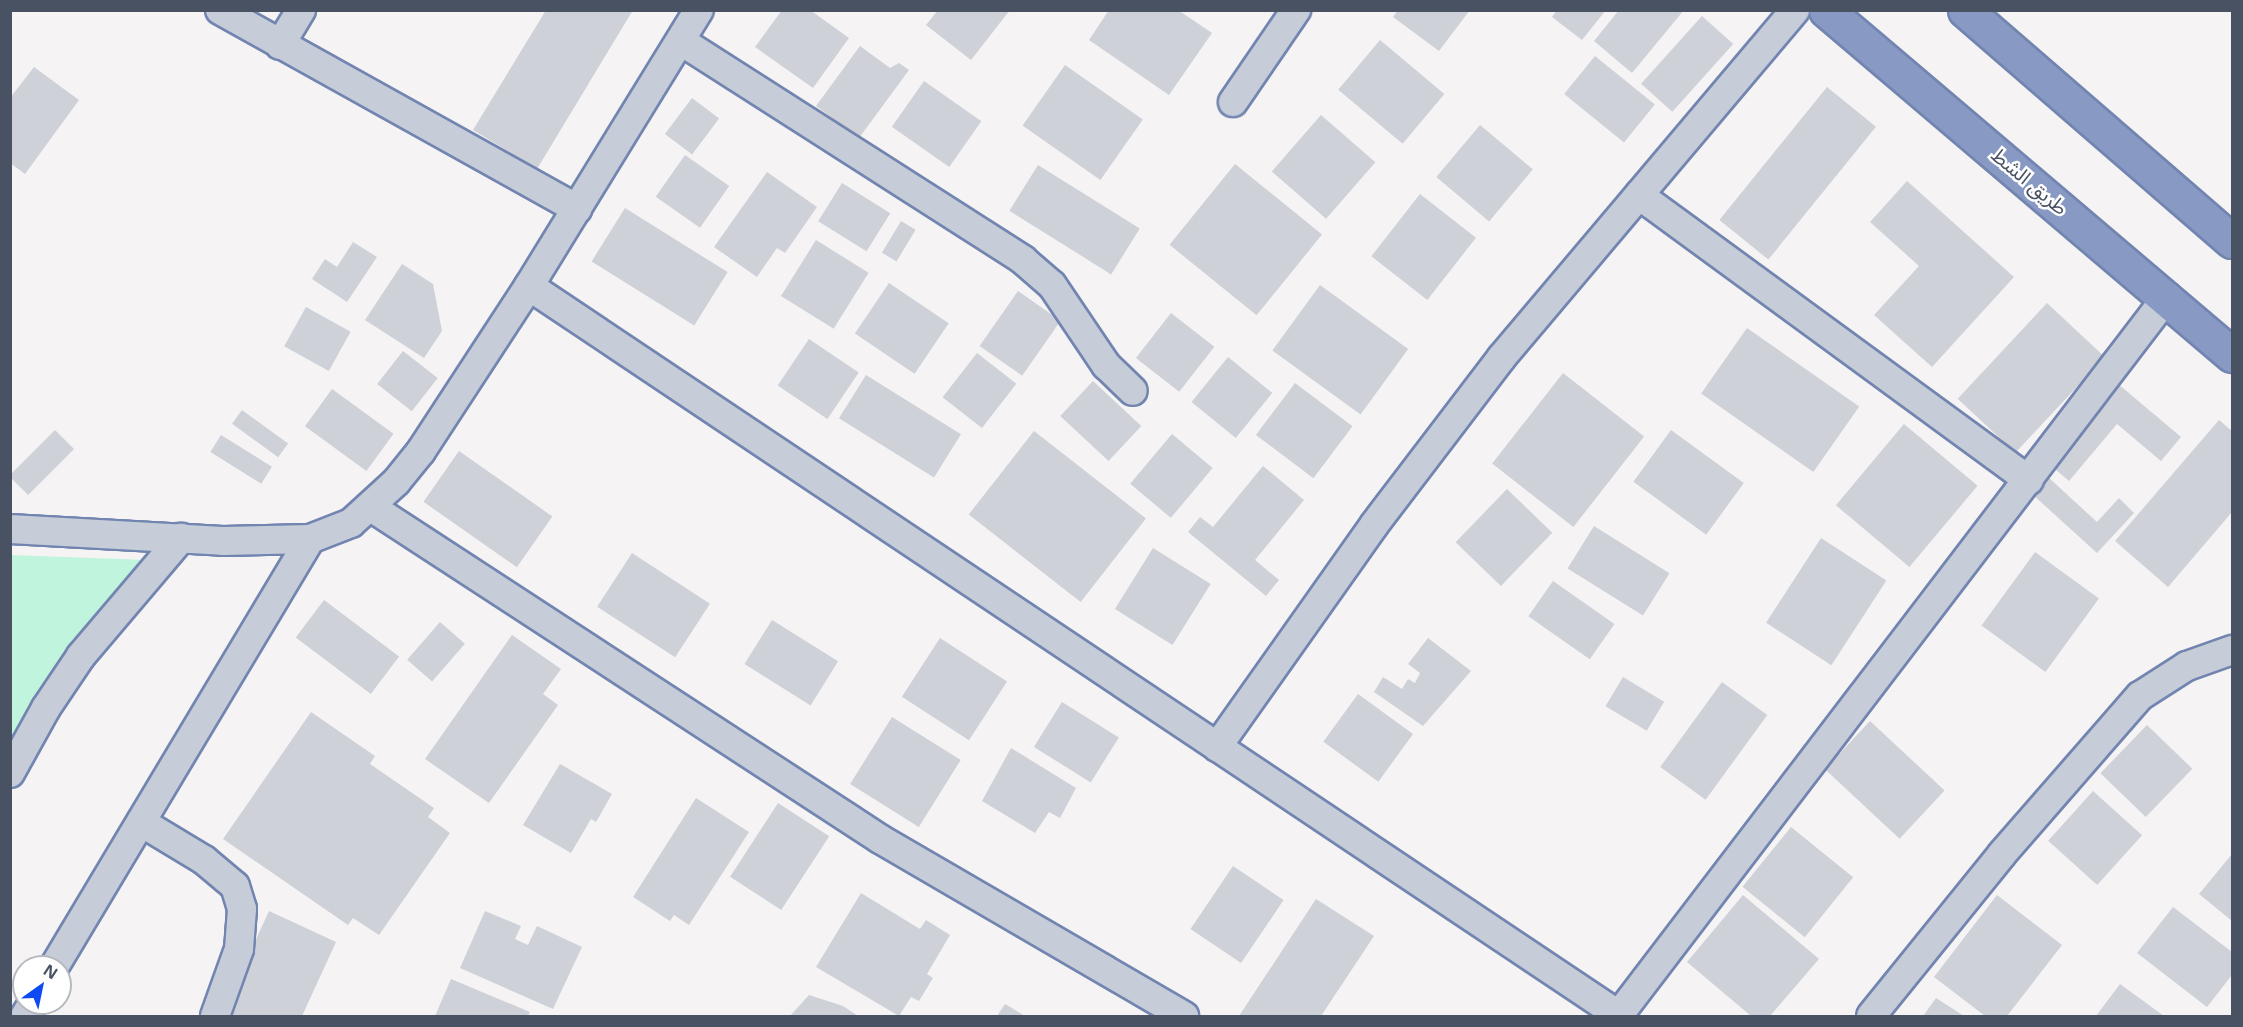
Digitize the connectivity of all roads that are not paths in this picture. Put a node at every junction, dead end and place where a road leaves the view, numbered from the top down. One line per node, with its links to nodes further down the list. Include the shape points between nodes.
1 (220, 10): 9 (street)
2 (301, 10): 9 (street)
3 (699, 10): 8 (street)
4 (1296, 10): 10 (street)
5 (1795, 10): 11 (street)
6 (1826, 10): 15 (highway, طريق الشط)
7 (1965, 10): 13 (highway)
8 (681, 41): 12 (street); 17 (street, via 1023,260 1052,285 1106,365)
9 (280, 45): 12 (street)
10 (1233, 102)
11 (1639, 195): 18 (street); 24 (street, via 1435,444)
12 (577, 209): 14 (street)
13 (2232, 241)
14 (529, 286): 19 (street, via 421,451); 24 (street)
15 (2167, 297): 16 (highway, طريق الشط); 18 (street)
16 (2232, 355)
17 (1134, 391)
18 (2029, 480): 28 (street)
19 (370, 507): 22 (street, via 351,523); 30 (street, via 880,839)
20 (10, 529): 21 (street)
21 (181, 538): 22 (street); 25 (street, via 81,656 45,708)
22 (310, 539): 26 (street)
23 (2232, 650): 31 (street, via 2187,666 2140,696 2002,854)
24 (1217, 747): 28 (street)
25 (10, 773)
26 (141, 822): 27 (street); 29 (street, via 204,860 235,886 242,909 239,949)
27 (61, 955)
28 (1619, 1016)
29 (215, 1017)
30 (1184, 1017)
31 (1871, 1017)

